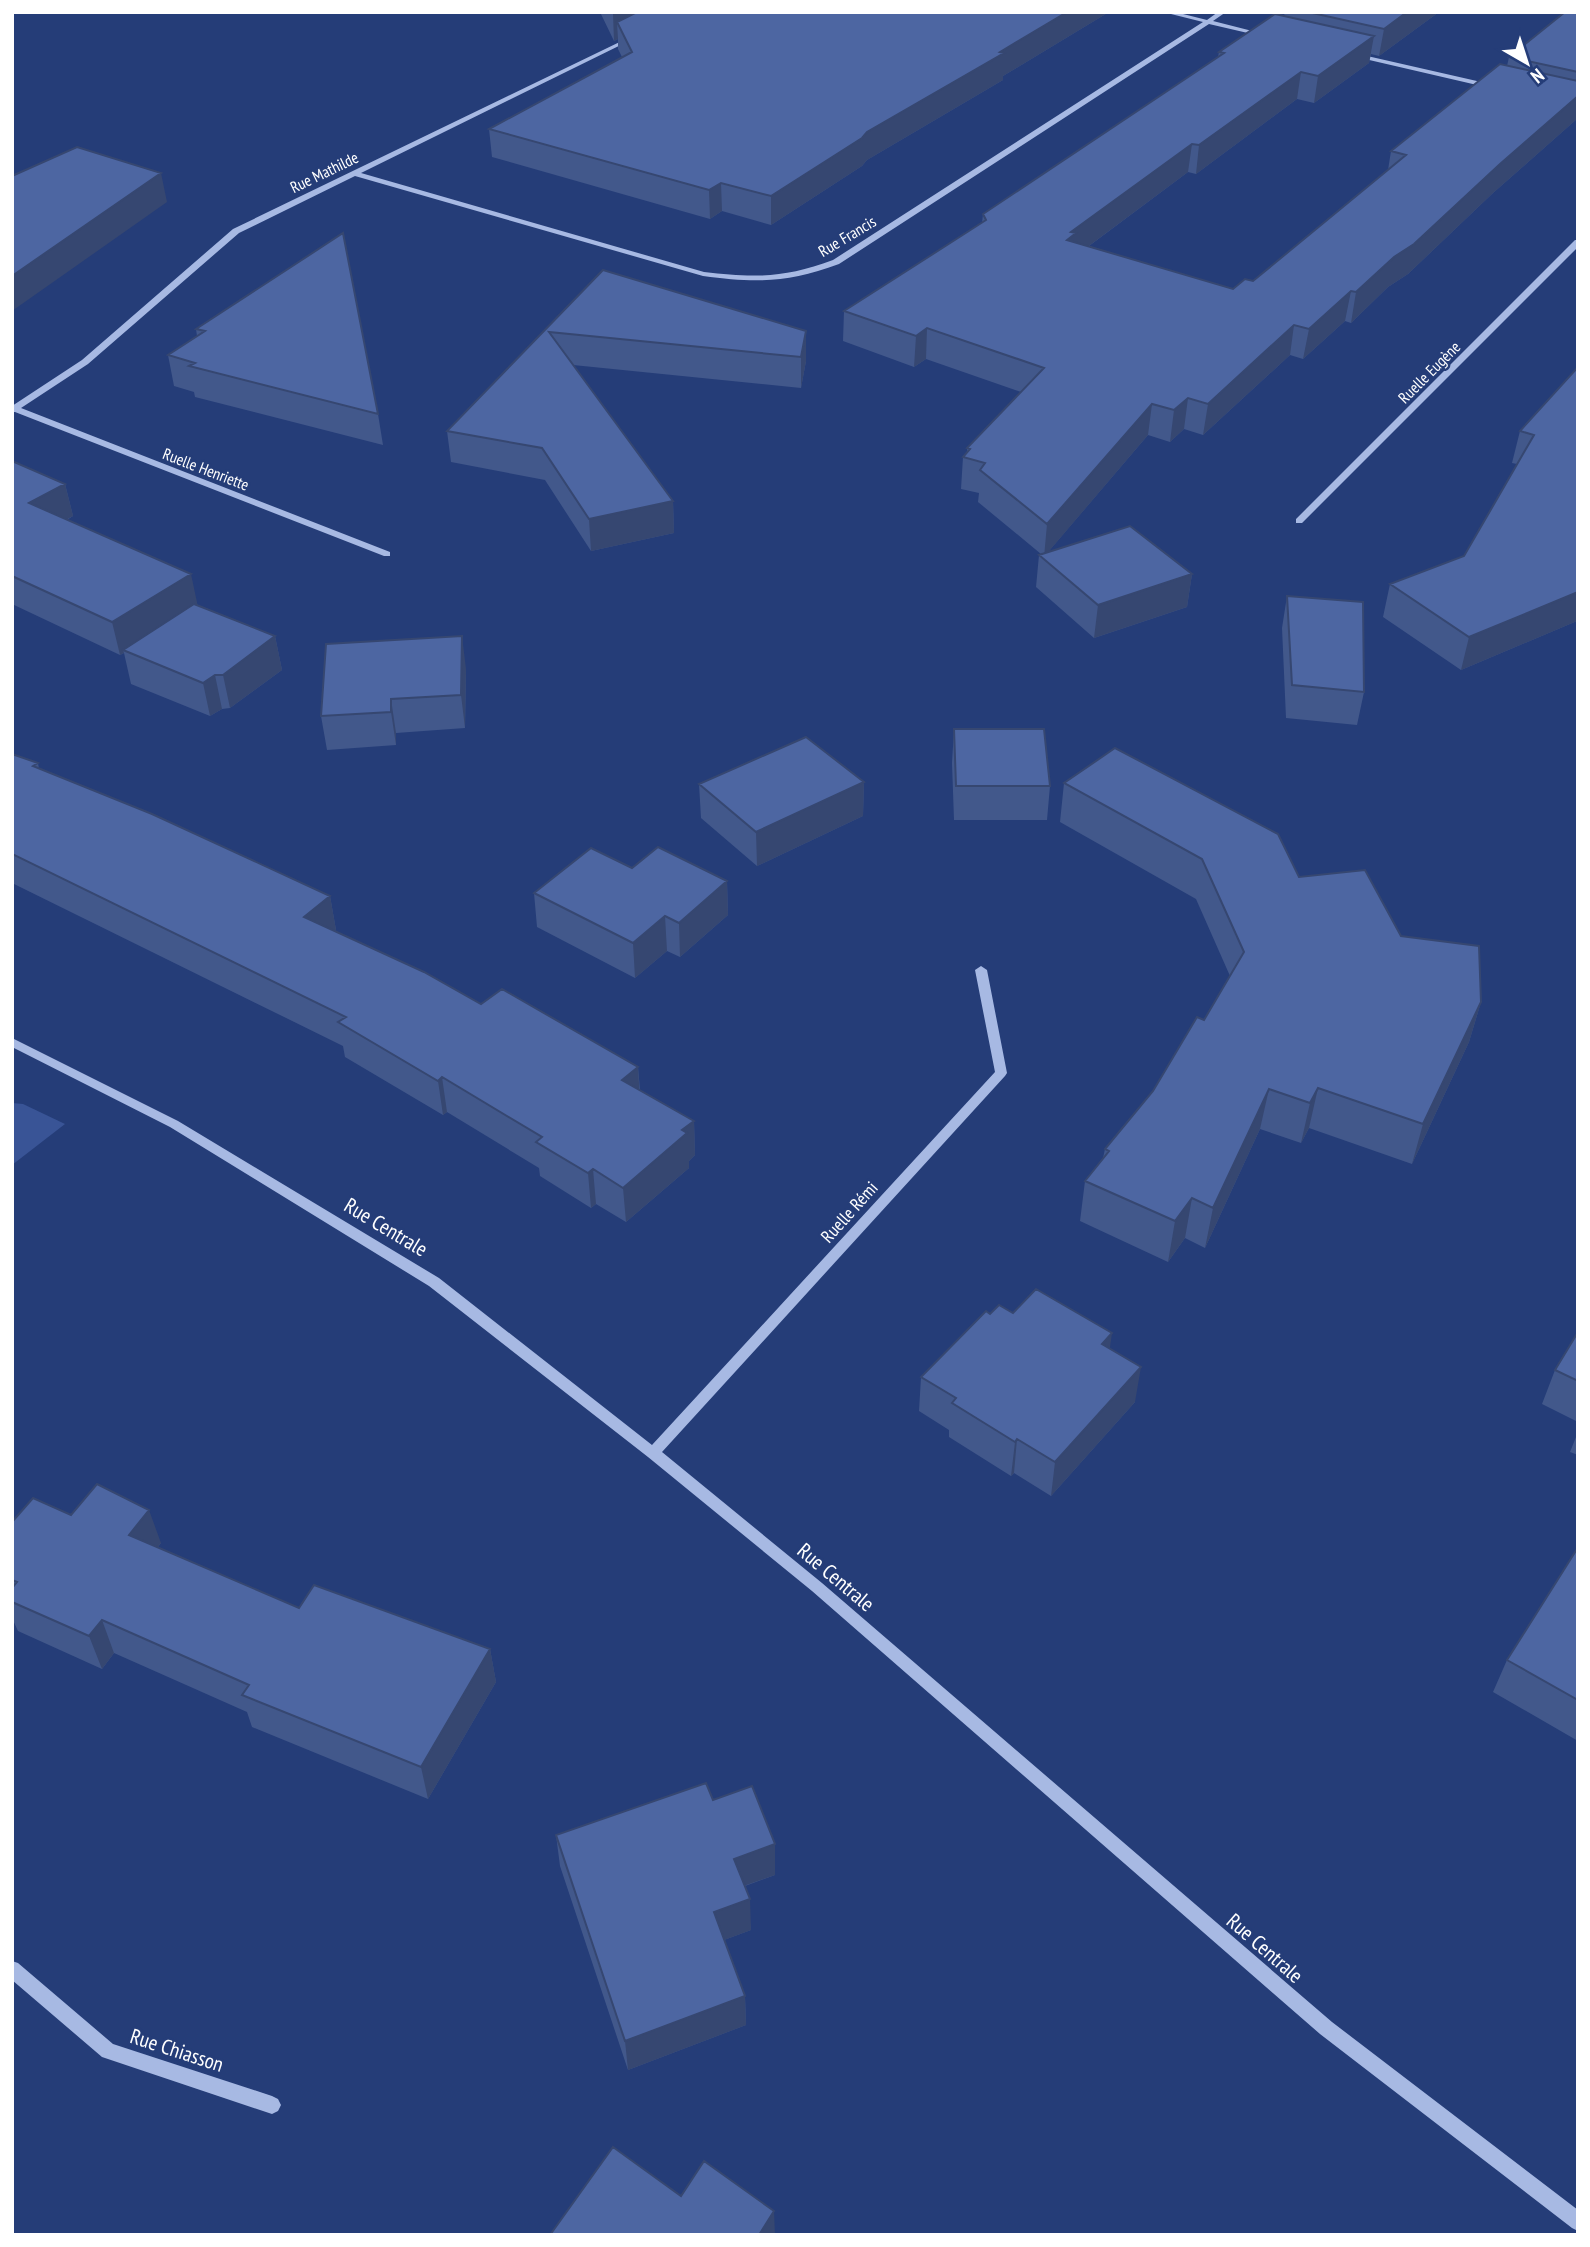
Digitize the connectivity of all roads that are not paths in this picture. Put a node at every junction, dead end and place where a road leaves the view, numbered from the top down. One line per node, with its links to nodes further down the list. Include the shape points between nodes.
1 (1166, 12): 3 (street)
2 (1223, 12): 3 (street, Rue Francis)
3 (1208, 22): 5 (street); 8 (street, Rue Francis, via 836,262 802,276 750,280 703,274)
4 (635, 36): 8 (street, Rue Mathilde)
5 (1274, 37)
6 (1340, 52): 7 (street)
7 (1499, 88)
8 (354, 173): 10 (street, Rue Mathilde, via 236,231 85,362)
9 (1578, 242): 11 (street, Ruelle Eugène)
10 (14, 410): 12 (street, Ruelle Henriette)
11 (1299, 521)
12 (387, 554)
13 (981, 970): 15 (street, Ruelle Rémi, via 1001,1073)
14 (12, 1042): 15 (street, Rue Centrale, via 174,1124 435,1282)
15 (653, 1453): 18 (street, Rue Centrale, via 817,1587 1326,2028)
16 (12, 1969): 17 (street, Rue Chiasson, via 108,2051)
17 (272, 2105)
18 (1578, 2222)

